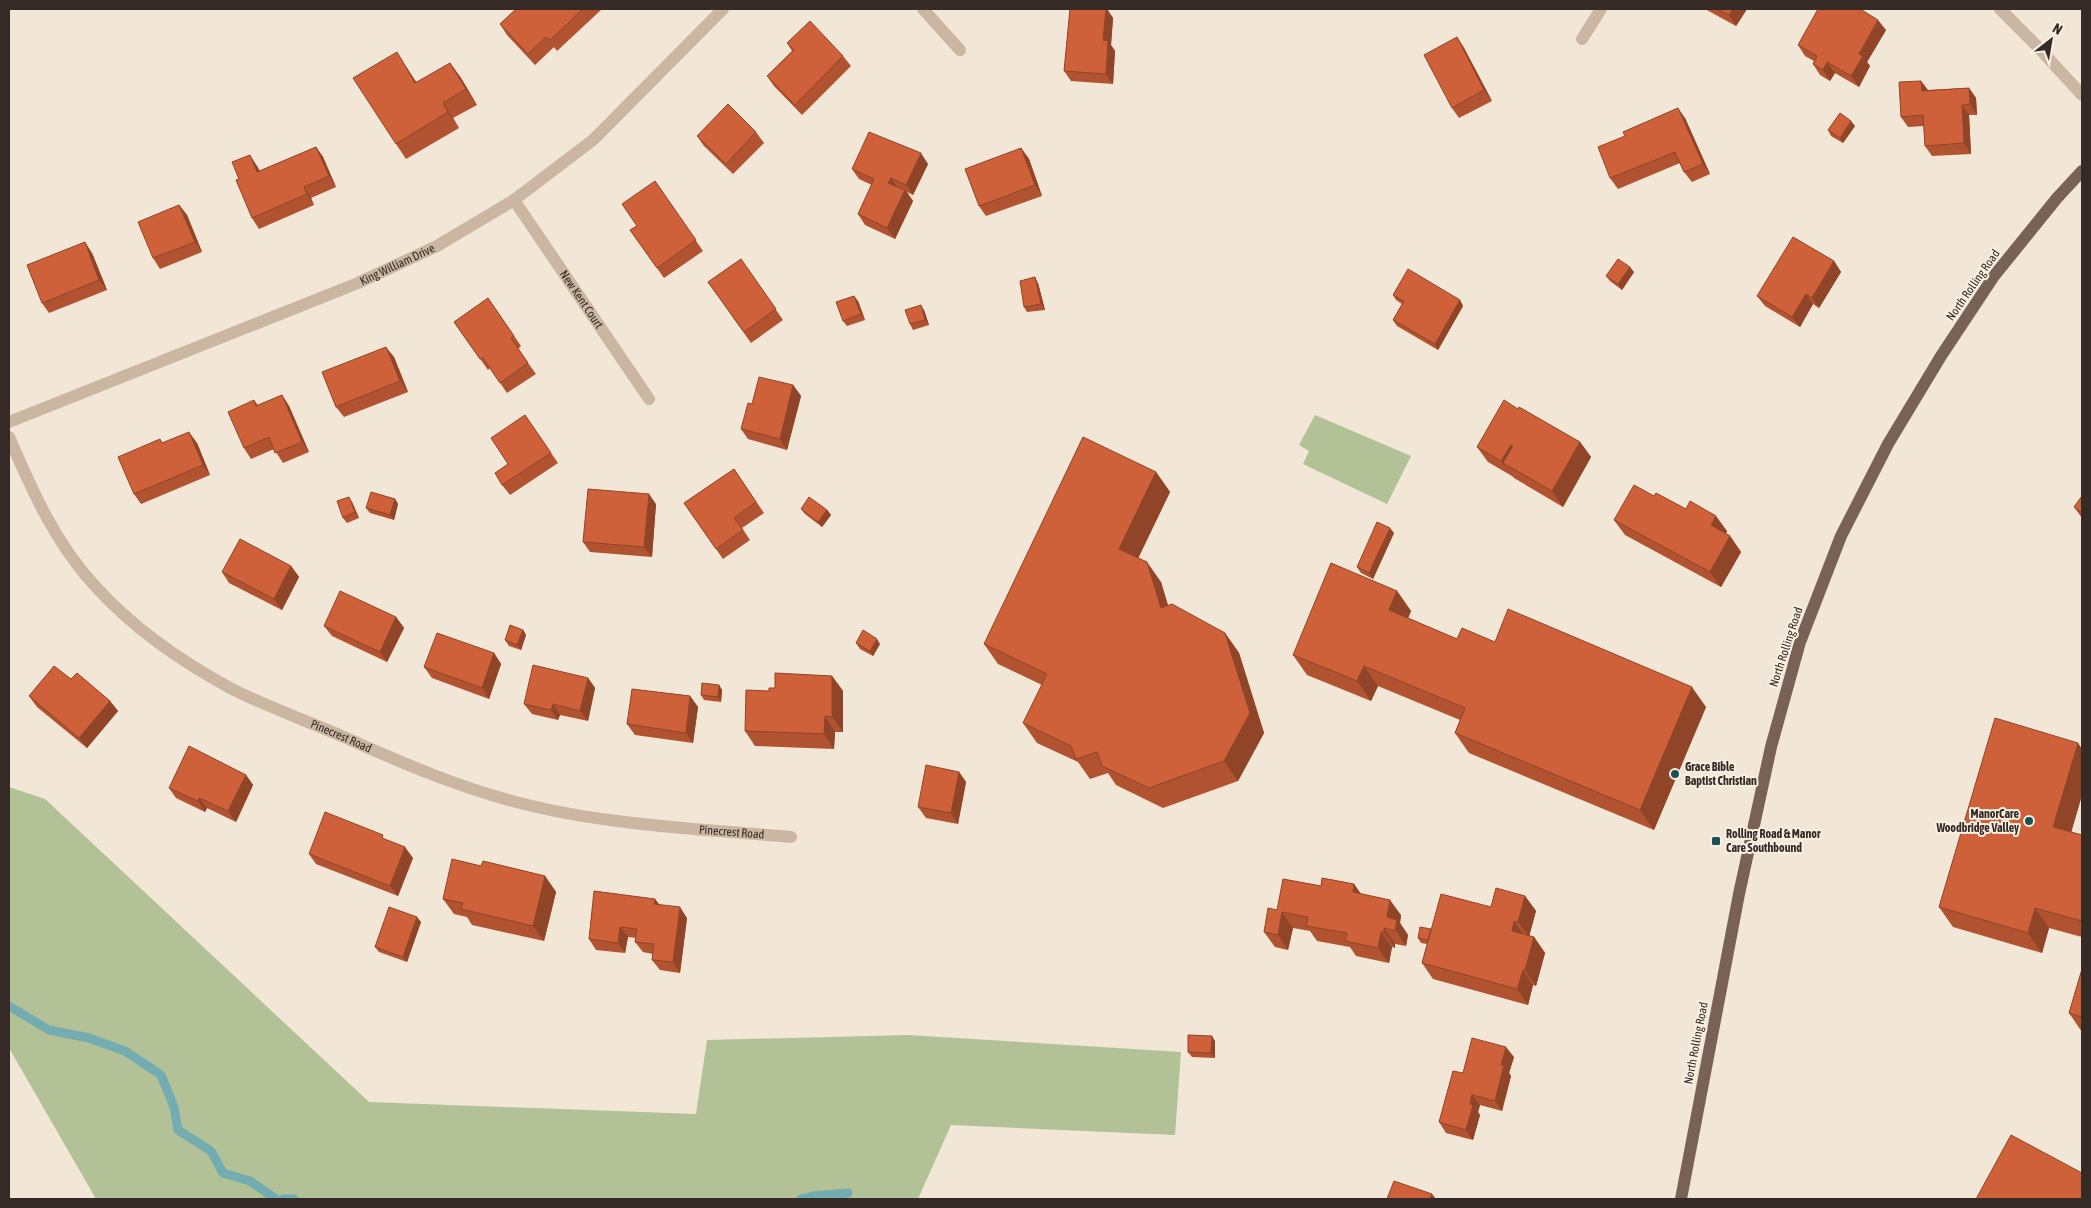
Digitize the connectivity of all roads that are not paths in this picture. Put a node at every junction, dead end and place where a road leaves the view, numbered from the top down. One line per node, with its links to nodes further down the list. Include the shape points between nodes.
1 (723, 9): 9 (street, King William Drive, via 593,140)
2 (923, 9): 6 (street)
3 (1601, 9): 5 (street)
4 (2000, 9): 7 (street)
5 (1582, 39)
6 (960, 50)
7 (2082, 95)
8 (2082, 172): 14 (main road, North Rolling Road, via 1994,276 1888,444 1842,536 1800,642 1771,747 1743,875)
9 (514, 200): 10 (street, New Kent Court); 11 (street, King William Drive, via 437,246 358,283)
10 (649, 399)
11 (9, 422)
12 (9, 437): 13 (street, Pinecrest Road, via 37,502 63,545 94,585 135,624 172,652 233,689 394,759 461,785 531,806 605,820)
13 (791, 837)
14 (1680, 1199)

